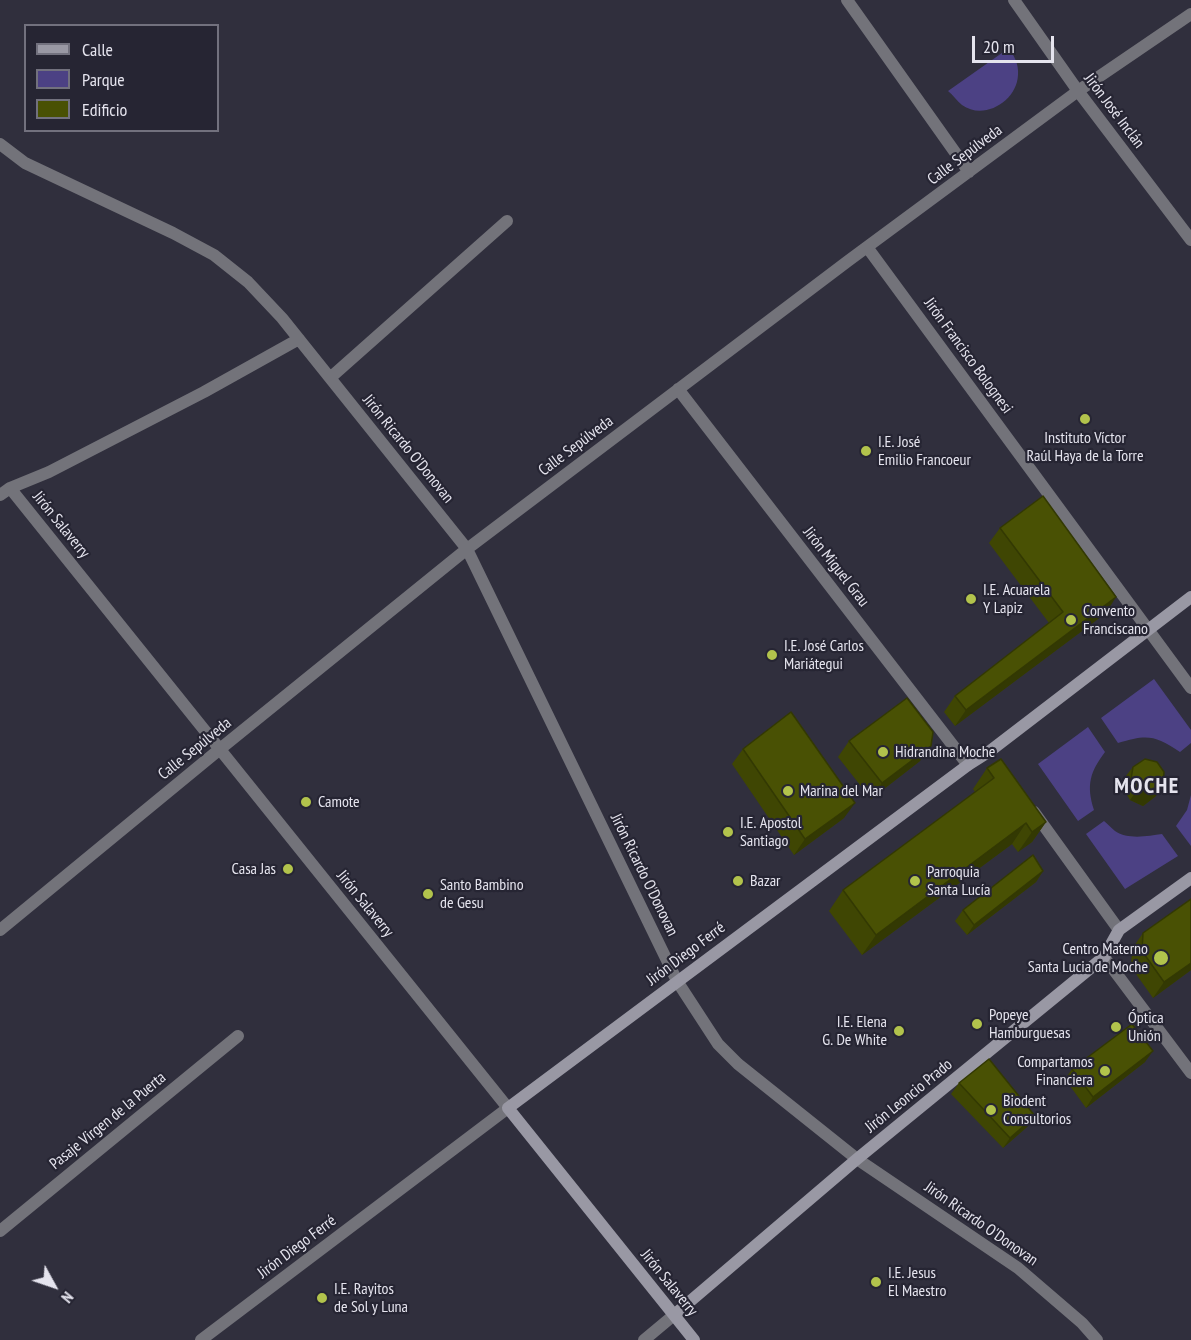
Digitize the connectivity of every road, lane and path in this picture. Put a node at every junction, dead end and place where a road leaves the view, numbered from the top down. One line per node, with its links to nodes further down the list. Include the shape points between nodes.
1 (847, 0): 6 (street)
2 (1014, 0): 4 (street, Jirón José Inclán)
3 (1191, 14): 4 (street, Calle Sepúlveda)
4 (1078, 91): 6 (street, Calle Sepúlveda); 8 (street, Jirón José Inclán)
5 (0, 144): 10 (street, Jirón Ricardo O'Donovan, via 25,163 214,255 248,282)
6 (969, 172): 9 (street, Calle Sepúlveda)
7 (507, 221): 11 (street)
8 (1191, 240)
9 (867, 247): 12 (street, Calle Sepúlveda); 16 (street, Jirón Francisco Bolognesi)
10 (299, 339): 11 (street, Jirón Ricardo O'Donovan); 13 (street, via 194,398)
11 (330, 378): 14 (street, Jirón Ricardo O'Donovan)
12 (678, 389): 14 (street, Calle Sepúlveda); 19 (street, Jirón Miguel Grau)
13 (5, 491): 18 (street, Jirón Salaverry)
14 (467, 549): 18 (street, Calle Sepúlveda); 25 (street, Jirón Ricardo O'Donovan)
15 (1191, 597): 16 (street, Jirón Diego Ferré)
16 (1148, 629): 17 (street, Jirón Francisco Bolognesi); 19 (street, Jirón Diego Ferré, via 993,755)
17 (1191, 688)
18 (220, 749): 22 (street, Calle Sepúlveda); 28 (street, Jirón Salaverry)
19 (968, 765): 25 (street, Jirón Diego Ferré)
20 (1029, 806): 23 (street)
21 (1191, 878): 23 (street, Jirón Leoncio Prado)
22 (0, 930)
23 (1119, 930): 24 (street, Jirón Leoncio Prado)
24 (1104, 957): 27 (street); 29 (street, Jirón Leoncio Prado)
25 (677, 981): 28 (street, Jirón Diego Ferré); 29 (street, Jirón Ricardo O'Donovan, via 718,1044 738,1064)
26 (238, 1036): 30 (street, Pasaje Virgen de la Puerta)
27 (1191, 1073)
28 (508, 1108): 31 (street, Jirón Salaverry); 32 (street, Jirón Diego Ferré)
29 (857, 1159): 31 (street, Jirón Leoncio Prado); 35 (street, Jirón Ricardo O'Donovan, via 1018,1268)
30 (0, 1231)
31 (674, 1315): 33 (street, Jirón Leoncio Prado); 34 (street, Jirón Salaverry)
32 (201, 1340)
33 (644, 1340)
34 (694, 1340)
35 (1097, 1340)

